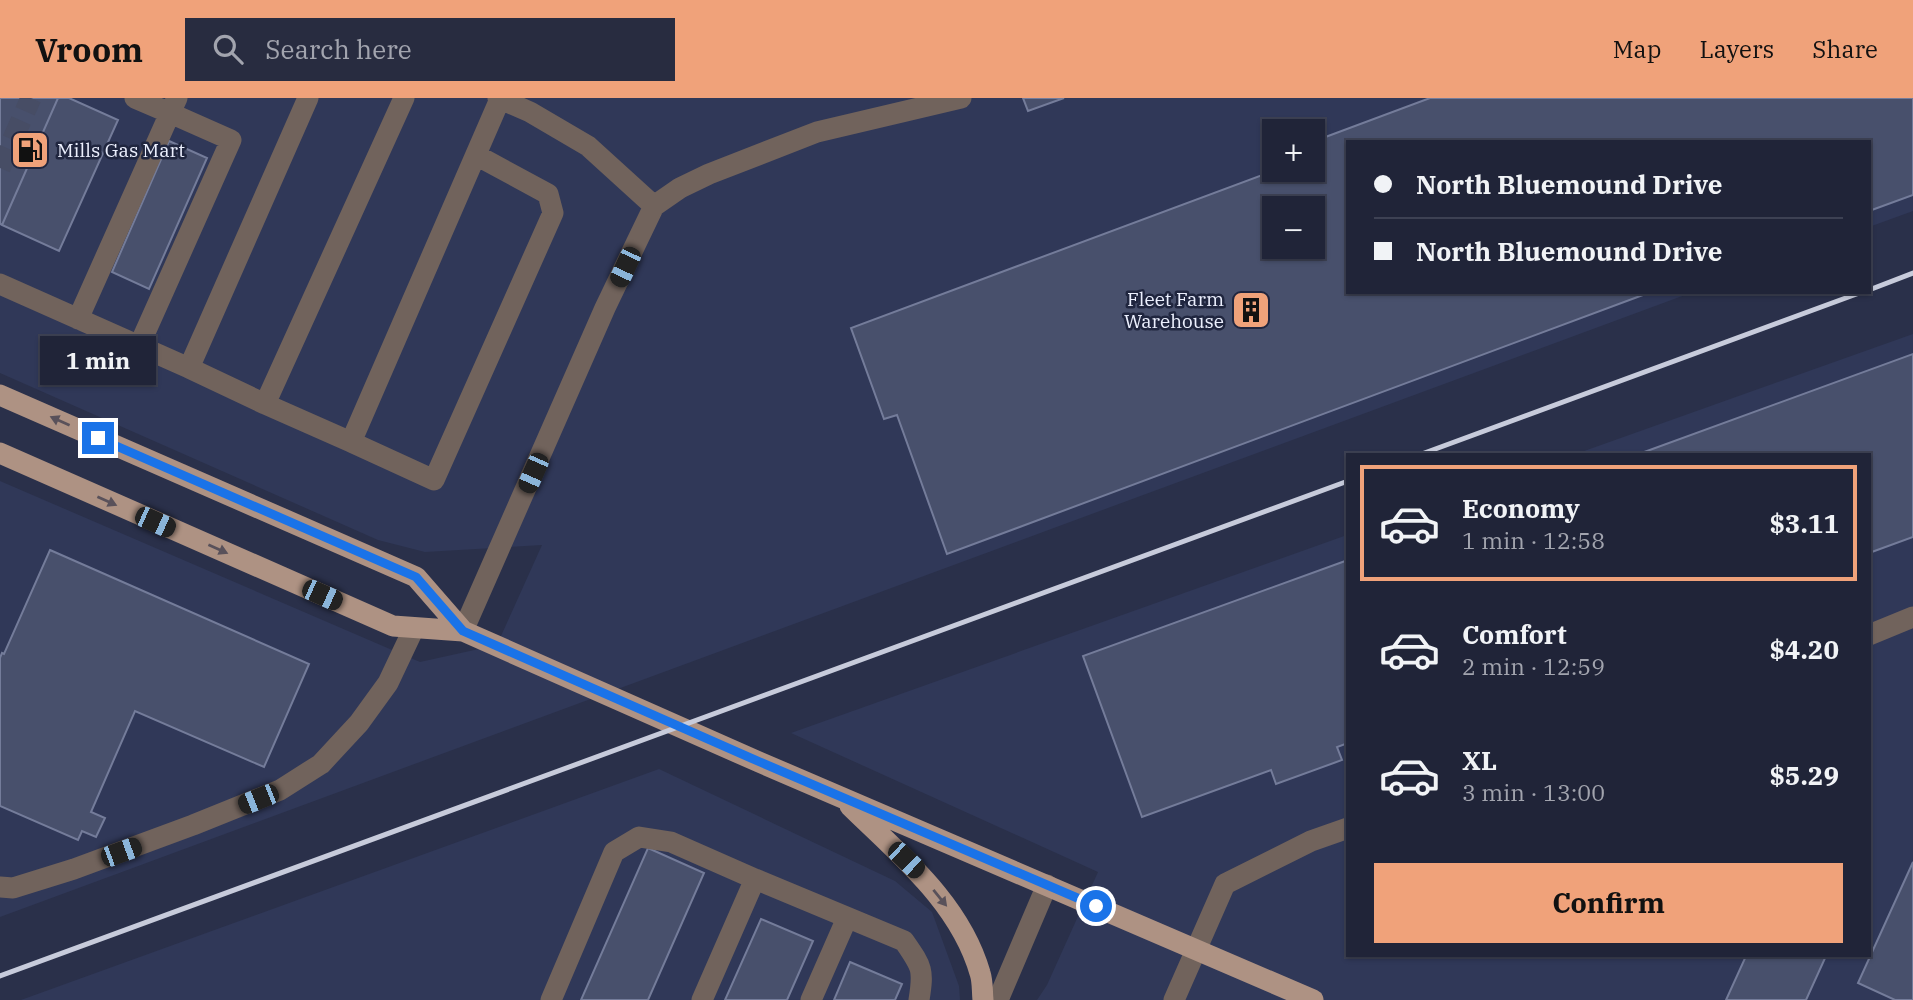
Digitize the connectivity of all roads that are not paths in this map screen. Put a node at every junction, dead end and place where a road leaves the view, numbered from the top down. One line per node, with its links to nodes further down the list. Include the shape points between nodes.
1 (135, 98): 7 (street)
2 (308, 98): 13 (street)
3 (404, 98): 15 (street)
4 (961, 98): 6 (street)
5 (499, 99): 8 (street); 9 (street, via 588,146)
6 (936, 102): 9 (street, via 817,132 709,174)
7 (174, 105): 11 (street); 12 (street, via 231,140)
8 (476, 155): 16 (street); 16 (street, via 548,194 553,213 434,480)
9 (654, 206): 20 (street)
10 (0, 284): 11 (street)
11 (78, 319): 12 (street)
12 (139, 346): 13 (street)
13 (189, 369): 15 (street)
14 (0, 395): 20 (main road, one-way to 14, via 416,577)
15 (265, 404): 16 (street)
16 (351, 442)
17 (0, 453): 19 (main road, one-way to 19, via 393,626)
18 (1913, 617): 21 (street)
19 (414, 628): 20 (main road); 26 (street, via 388,683 321,764 279,790 193,825 74,869 13,888)
20 (463, 631): 22 (main road)
21 (1871, 634)
22 (841, 797): 25 (main road); 33 (main road, one-way to 33, via 947,907 981,975)
23 (1346, 829): 28 (street, via 1225,884)
24 (755, 879): 27 (street); 29 (street, via 671,842 639,837 614,852); 30 (street)
25 (1047, 885): 28 (main road); 34 (street)
26 (0, 887)
27 (847, 918): 31 (street); 32 (street, via 904,941 923,974)
28 (1196, 950): 35 (street); 36 (main road)
29 (551, 1000)
30 (702, 1000)
31 (811, 1000)
32 (919, 1000)
33 (983, 1000)
34 (998, 1000)
35 (1174, 1000)
36 (1313, 1000)

